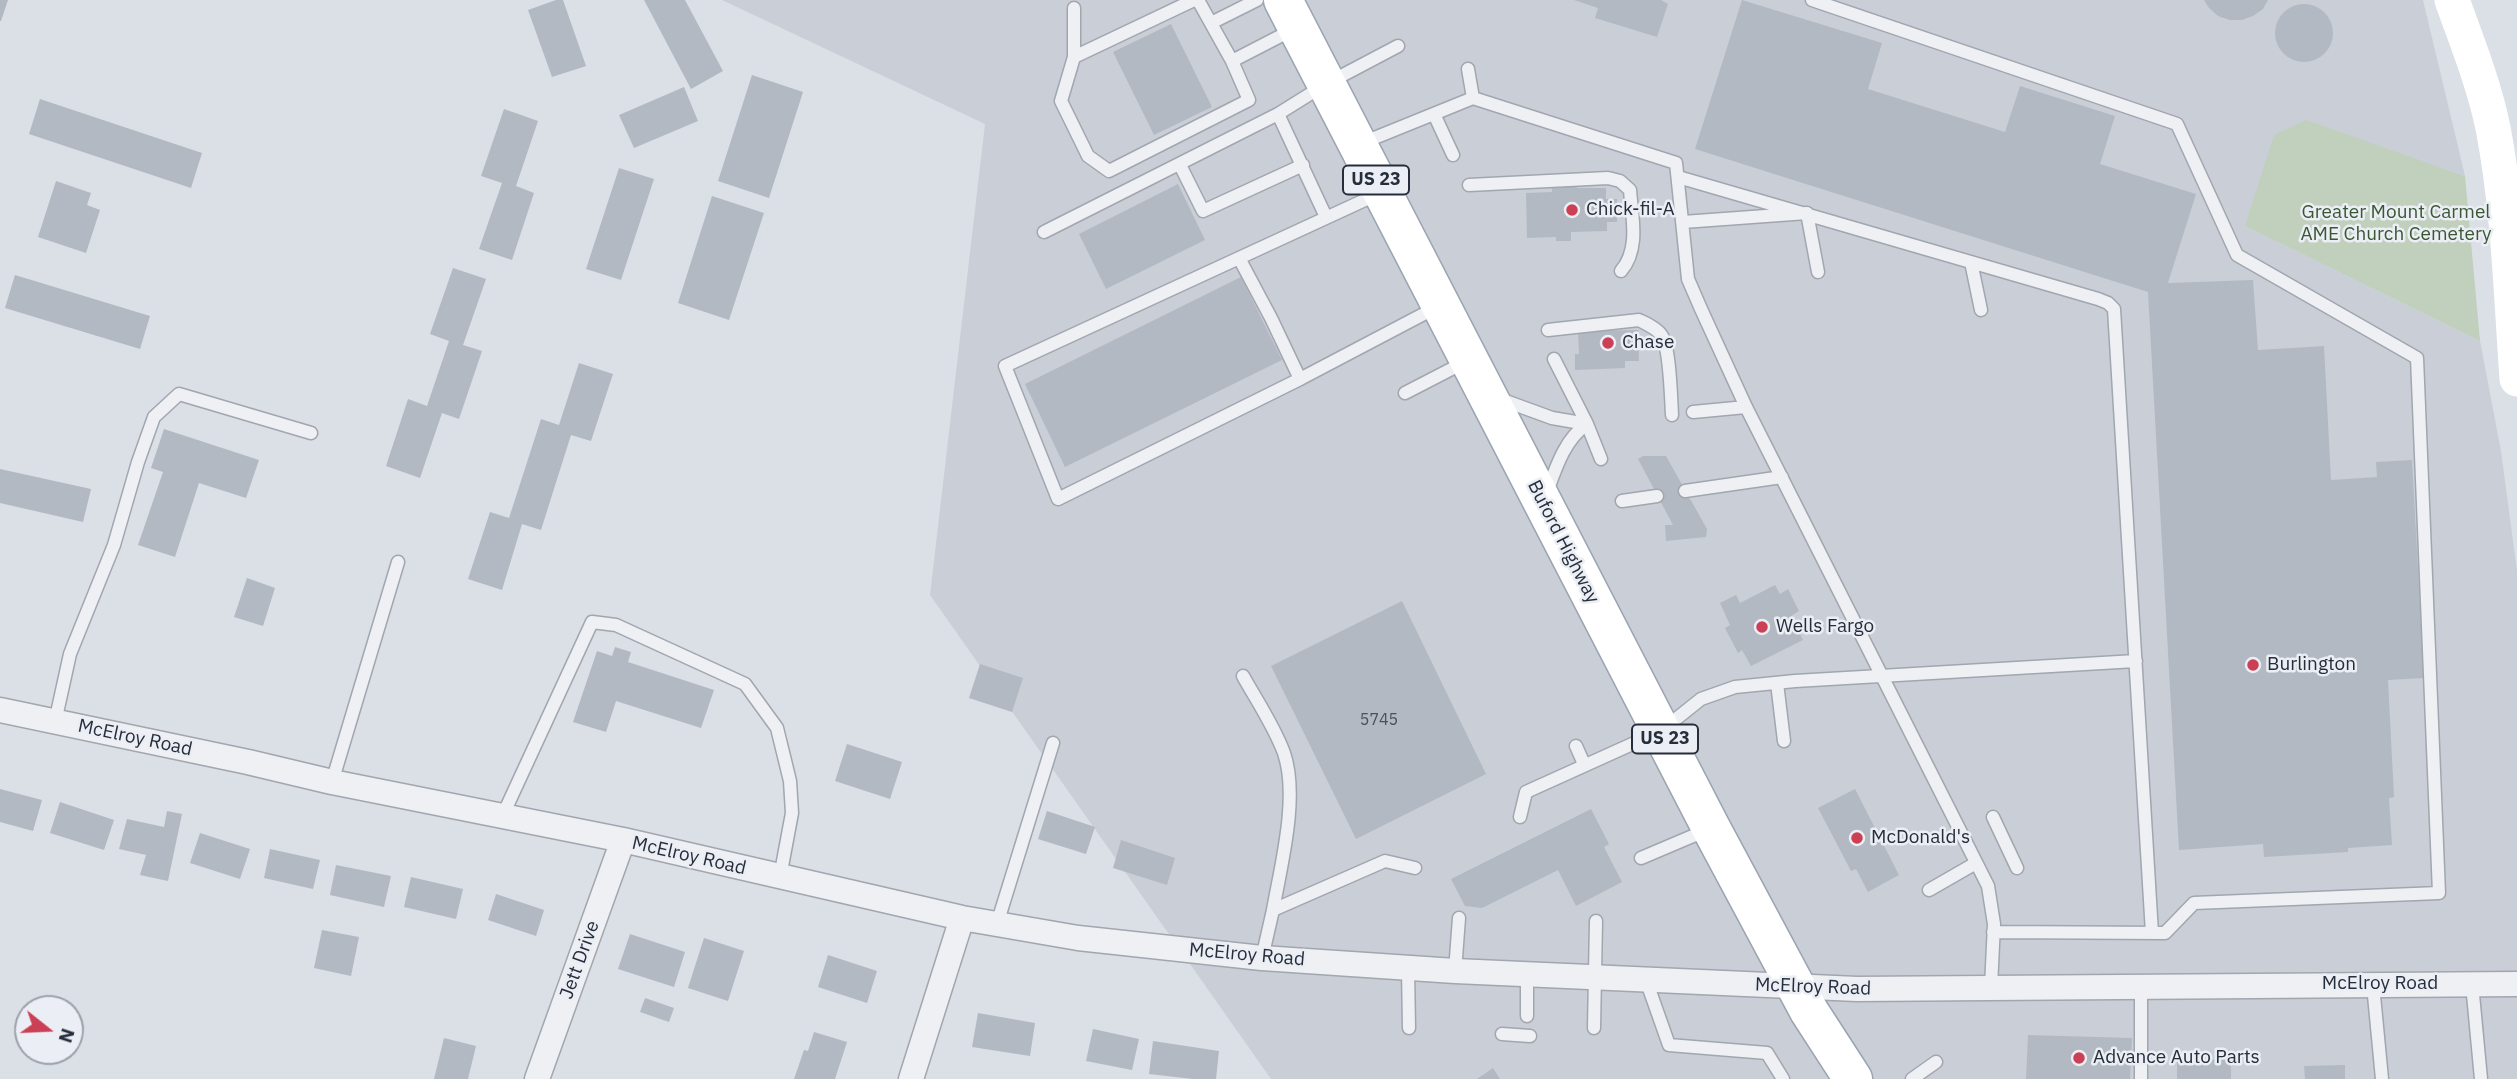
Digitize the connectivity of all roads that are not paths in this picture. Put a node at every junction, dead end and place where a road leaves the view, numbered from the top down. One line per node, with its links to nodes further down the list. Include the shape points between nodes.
1 (1196, 0): 7 (lane); 9 (lane)
2 (1257, 0): 7 (lane)
3 (1812, 0): 81 (lane, via 2177,124 2237,254 2417,358 2439,893 2194,903 2165,933)
4 (2452, 0): 37 (street, via 2492,127 2504,204)
5 (1074, 8): 9 (lane)
6 (1290, 14): 10 (lane); 12 (main road, Buford Highway / US 23)
7 (1211, 23): 10 (lane)
8 (1398, 46): 12 (lane)
9 (1074, 57): 10 (lane, via 1061,101 1088,156 1109,171 1249,100)
10 (1231, 61)
11 (1468, 69): 13 (lane)
12 (1326, 84): 14 (lane); 16 (main road, Buford Highway / US 23)
13 (1473, 98): 15 (lane); 20 (lane, via 1676,163)
14 (1278, 114): 18 (lane); 19 (lane)
15 (1434, 114): 16 (lane); 17 (lane)
16 (1358, 145): 22 (main road, Buford Highway / US 23)
17 (1453, 155)
18 (1180, 165): 19 (lane, via 1203,211); 26 (lane)
19 (1303, 165): 24 (lane)
20 (1678, 177): 23 (lane); 25 (lane)
21 (1469, 185): 29 (lane, via 1620,181 1630,190 1634,246)
22 (1382, 192): 24 (lane); 31 (main road, Buford Highway / US 23)
23 (1807, 214): 25 (lane); 28 (lane); 30 (lane)
24 (1326, 217): 27 (lane)
25 (1683, 222): 40 (lane, via 1688,279)
26 (1044, 232)
27 (1239, 258): 36 (lane); 36 (lane, via 1005,366 1058,499)
28 (1971, 262): 32 (lane); 52 (lane, via 2098,299 2113,309)
29 (1621, 271)
30 (1818, 272)
31 (1440, 305): 35 (main road, Buford Highway / US 23); 36 (lane)
32 (1980, 310)
33 (1548, 330): 42 (lane, via 1639,320 1650,326 1662,336 1667,351)
34 (1554, 359): 43 (lane)
35 (1469, 360): 38 (lane); 39 (main road, Buford Highway / US 23)
36 (1300, 379)
37 (2517, 379)
38 (1405, 393)
39 (1487, 394): 43 (lane, via 1552,418); 50 (main road, Buford Highway / US 23)
40 (1746, 407): 41 (lane); 46 (lane)
41 (1693, 412)
42 (1672, 415)
43 (1587, 424): 45 (lane); 50 (lane, via 1566,447)
44 (311, 433): 57 (lane, via 179,394 154,417 114,545 70,654)
45 (1601, 459)
46 (1782, 477): 47 (lane); 54 (lane)
47 (1685, 491)
48 (1657, 496): 49 (lane)
49 (1622, 500)
50 (1543, 503): 58 (main road, Buford Highway / US 23)
51 (398, 562): 63 (lane)
52 (2136, 661): 54 (lane); 81 (lane)
53 (1243, 676): 75 (lane, via 1285,756 1289,822)
54 (1883, 676): 55 (lane); 70 (lane)
55 (1777, 683): 58 (lane, via 1735,687 1701,699); 59 (lane)
56 (0, 710): 57 (street, McElroy Road)
57 (55, 722): 63 (street, McElroy Road)
58 (1661, 731): 62 (lane); 67 (main road, Buford Highway / US 23)
59 (1784, 741)
60 (1053, 743): 79 (lane)
61 (1576, 746): 62 (lane)
62 (1584, 764): 65 (lane, via 1526,792)
63 (332, 782): 64 (street, McElroy Road)
64 (502, 817): 68 (street, McElroy Road); 73 (lane, via 592,622 616,625 745,684 777,727 790,781 792,813)
65 (1521, 817)
66 (1993, 817): 72 (lane)
67 (1711, 828): 69 (lane); 93 (main road, Buford Highway / US 23)
68 (623, 840): 73 (street, McElroy Road); 100 (street, Jett Drive)
69 (1642, 858)
70 (1976, 863): 74 (lane); 80 (lane, via 1988,886)
71 (1415, 868): 75 (lane, via 1385,861)
72 (2017, 868)
73 (780, 877): 76 (street, McElroy Road)
74 (1928, 890)
75 (1273, 910): 82 (lane)
76 (962, 918): 79 (street, McElroy Road); 101 (street)
77 (1459, 918): 84 (lane)
78 (1596, 921): 86 (lane)
79 (997, 924): 82 (street, McElroy Road, via 1078,938)
80 (1993, 932): 81 (lane); 92 (lane)
81 (2152, 933)
82 (1262, 958): 83 (street, McElroy Road)
83 (1408, 968): 84 (street, McElroy Road); 95 (lane)
84 (1455, 971): 85 (street, McElroy Road)
85 (1527, 974): 86 (street, McElroy Road); 94 (lane)
86 (1594, 977): 87 (street, McElroy Road); 96 (lane)
87 (1646, 980): 93 (street, McElroy Road); 102 (lane, via 1669,1045 1767,1053)
88 (2472, 984): 89 (street, McElroy Road); 90 (street, McElroy Road); 107 (lane)
89 (2517, 984)
90 (2373, 985): 91 (street, McElroy Road); 106 (lane)
91 (2141, 986): 92 (street, McElroy Road); 105 (lane)
92 (1991, 987): 93 (street, McElroy Road)
93 (1797, 988): 103 (main road, Buford Highway / US 23)
94 (1527, 1016)
95 (1409, 1028)
96 (1594, 1028)
97 (1502, 1034): 98 (lane)
98 (1530, 1036)
99 (1936, 1062): 104 (lane)
100 (537, 1079)
101 (911, 1079)
102 (1783, 1079)
103 (1853, 1079)
104 (1912, 1079)
105 (2141, 1079)
106 (2382, 1079)
107 (2481, 1079)

